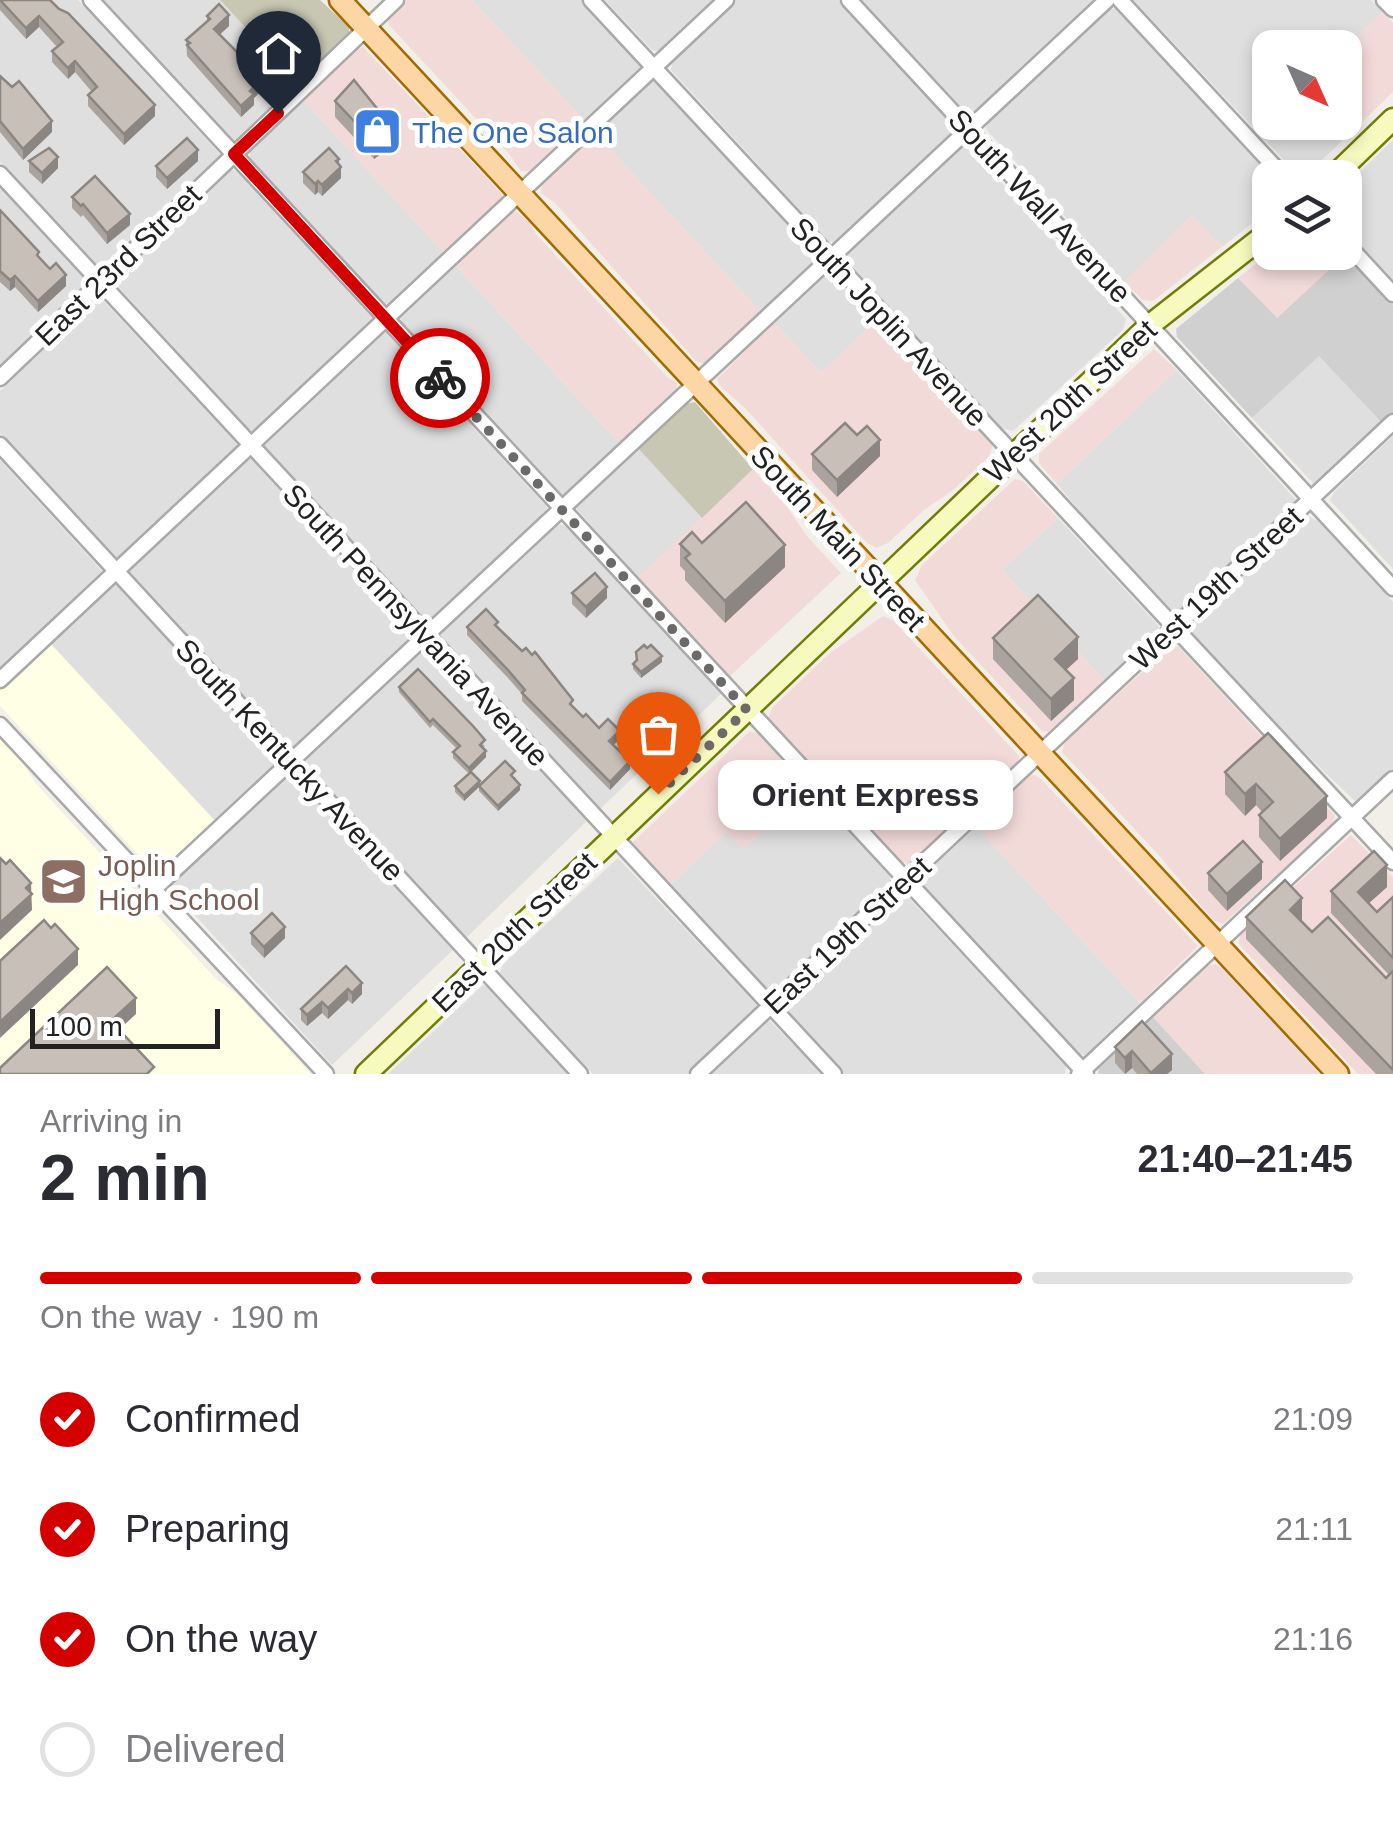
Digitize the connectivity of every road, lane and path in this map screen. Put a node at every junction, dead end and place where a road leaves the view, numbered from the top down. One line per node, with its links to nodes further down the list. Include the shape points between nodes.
1 (90, 0): 15 (street)
2 (340, 0): 11 (main road, South Main Street)
3 (396, 0): 11 (street, East 23rd Street)
4 (591, 0): 12 (street, South Joplin Avenue)
5 (726, 0): 12 (street)
6 (850, 0): 14 (street, South Wall Avenue)
7 (1107, 0): 14 (street)
8 (1120, 0): 16 (street)
9 (1384, 0): 10 (street)
10 (1393, 10)
11 (366, 28): 15 (street, East 23rd Street); 19 (main road, South Main Street)
12 (654, 68): 19 (street); 21 (street, South Joplin Avenue)
13 (1393, 119): 17 (main road)
14 (969, 129): 21 (street); 26 (street, South Wall Avenue)
15 (234, 154): 23 (street, East 23rd Street); 25 (street)
16 (1268, 160)
17 (1351, 160)
18 (0, 174): 23 (street, South Pennsylvania Avenue)
19 (520, 194): 25 (street); 28 (main road, South Main Street)
20 (1252, 245): 26 (main road, West 20th Street)
21 (830, 258): 28 (street); 32 (street, South Joplin Avenue)
22 (1362, 260): 24 (street)
23 (100, 282): 27 (street, East 23rd Street); 31 (street, South Pennsylvania Avenue)
24 (1393, 294)
25 (386, 319): 31 (street); 34 (street)
26 (1150, 325): 32 (main road, West 20th Street); 33 (street, South Wall Avenue)
27 (0, 378)
28 (696, 385): 34 (street); 36 (main road, South Main Street)
29 (1393, 422): 33 (street, West 19th Street)
30 (0, 446): 35 (street, South Kentucky Avenue)
31 (250, 446): 35 (street); 39 (street, South Pennsylvania Avenue)
32 (1012, 454): 36 (main road, West 20th Street); 38 (street, South Joplin Avenue)
33 (1311, 500): 37 (street, South Wall Avenue); 38 (street, West 19th Street)
34 (561, 510): 39 (street); 41 (street)
35 (116, 571): 40 (street); 44 (street, South Kentucky Avenue)
36 (880, 583): 41 (main road, East 20th Street); 43 (main road, South Main Street)
37 (1393, 588)
38 (1174, 628): 43 (street, West 19th Street); 46 (street, South Joplin Avenue)
39 (426, 635): 44 (street); 47 (street, South Pennsylvania Avenue)
40 (0, 680)
41 (747, 710): 47 (main road, East 20th Street); 49 (street)
42 (0, 725): 50 (street)
43 (1040, 754): 49 (street, East 19th Street); 51 (main road, South Main Street)
44 (290, 762): 50 (street); 52 (street, South Kentucky Avenue)
45 (1393, 779): 46 (street)
46 (1351, 818): 48 (street, South Joplin Avenue); 51 (street)
47 (613, 837): 52 (main road, East 20th Street); 53 (street, South Pennsylvania Avenue)
48 (1393, 862)
49 (905, 880): 53 (street, East 19th Street); 54 (street)
50 (153, 890): 55 (street)
51 (1217, 944): 54 (street); 60 (main road, South Main Street)
52 (480, 964): 56 (main road, East 20th Street); 57 (street, South Kentucky Avenue)
53 (771, 1006): 58 (street, East 19th Street); 59 (street, South Pennsylvania Avenue)
54 (1083, 1073)
55 (326, 1074)
56 (366, 1074)
57 (580, 1074)
58 (698, 1074)
59 (834, 1074)
60 (1338, 1074)

